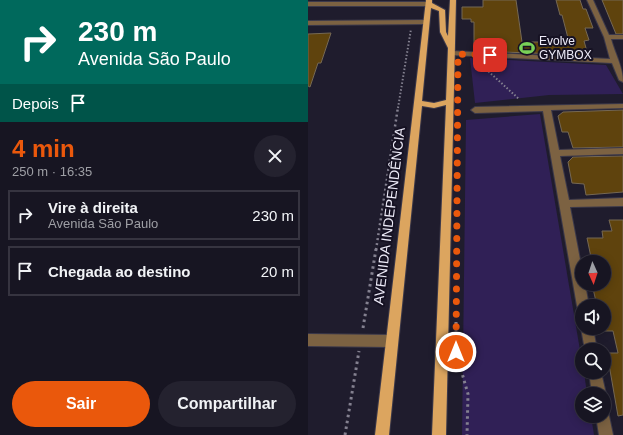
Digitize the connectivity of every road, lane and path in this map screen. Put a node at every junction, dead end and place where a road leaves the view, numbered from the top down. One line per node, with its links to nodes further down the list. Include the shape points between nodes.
1 (453, 0): 10 (main road)
2 (590, 0): 8 (street)
3 (429, 2): 4 (street); 6 (main road, AVENIDA INDEPENDÊNCIA); 10 (main road, via 442,10 443,32)
4 (308, 4)
5 (412, 22): 6 (street); 7 (street); 27 (path)
6 (426, 22): 15 (main road, AVENIDA INDEPENDÊNCIA)
7 (308, 23)
8 (607, 37): 9 (street); 12 (street)
9 (623, 37)
10 (452, 51): 12 (street); 14 (main road)
11 (476, 60): 17 (path)
12 (615, 62): 13 (street)
13 (623, 80)
14 (450, 101): 15 (main road, via 434,106); 32 (main road)
15 (418, 103): 28 (main road, AVENIDA INDEPENDÊNCIA)
16 (623, 106): 18 (street)
17 (528, 108): 18 (street); 19 (street)
18 (547, 108): 21 (street)
19 (475, 110)
20 (623, 151): 21 (street)
21 (555, 153): 23 (street)
22 (623, 202): 23 (street)
23 (564, 204): 24 (street)
24 (582, 299)
25 (456, 314): 33 (path, via 456,352 468,394)
26 (308, 340): 27 (street)
27 (361, 341): 28 (street); 30 (path)
28 (391, 341): 31 (main road, AVENIDA INDEPENDÊNCIA)
29 (604, 423): 34 (street)
30 (345, 435)
31 (382, 435)
32 (439, 435)
33 (467, 435)
34 (606, 435)

